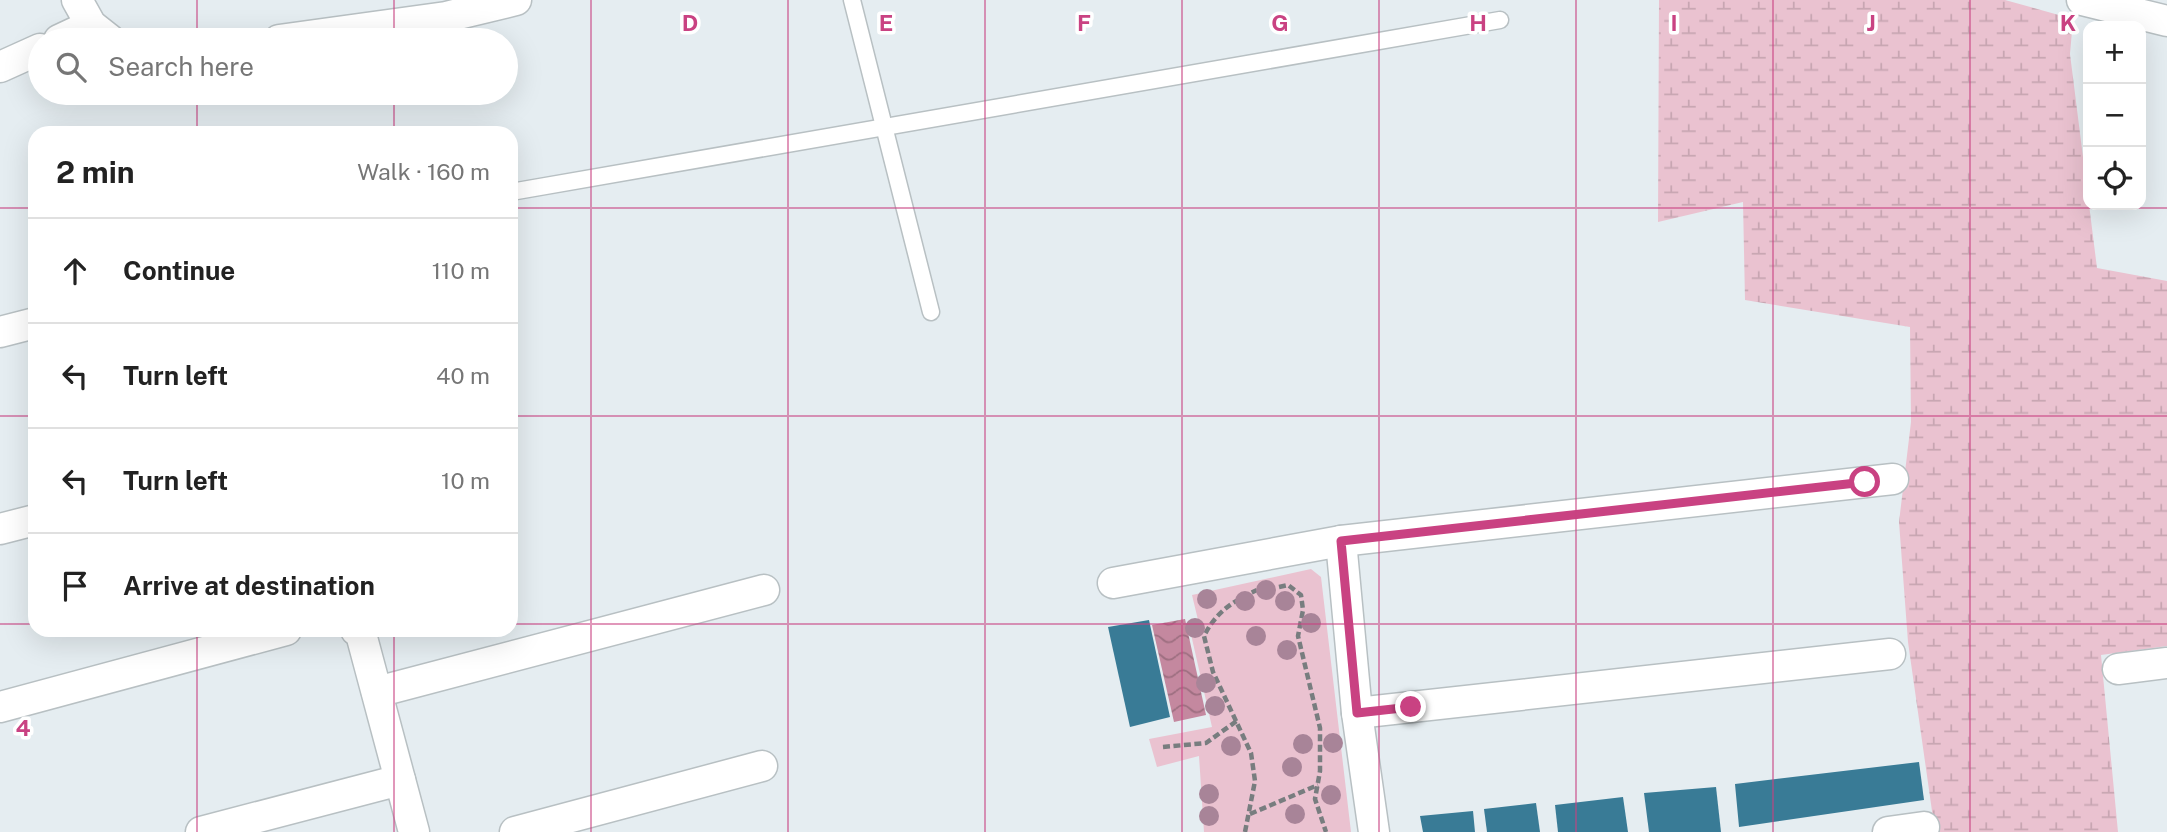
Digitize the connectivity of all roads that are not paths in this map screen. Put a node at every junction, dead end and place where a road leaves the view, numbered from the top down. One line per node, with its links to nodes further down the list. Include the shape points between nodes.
1 (516, 0): 6 (street, via 446,17)
2 (852, 0): 9 (lane)
3 (2081, 0): 5 (street)
4 (1500, 20): 9 (lane)
5 (2167, 21)
6 (366, 28)
7 (28, 54): 8 (street)
8 (0, 67)
9 (884, 126): 10 (lane); 11 (lane)
10 (518, 191)
11 (931, 312)
12 (28, 325): 13 (street)
13 (0, 332)
14 (1893, 479): 17 (street)
15 (28, 522): 16 (street)
16 (0, 529)
17 (1341, 541): 18 (street); 27 (street)
18 (1113, 583)
19 (764, 590): 25 (street)
20 (260, 637): 26 (street)
21 (362, 637): 25 (street)
22 (1890, 654): 27 (street)
23 (2167, 663): 24 (street)
24 (2118, 669)
25 (377, 692): 29 (street)
26 (0, 707)
27 (1357, 713): 34 (street)
28 (762, 766): 33 (street)
29 (401, 780): 31 (street); 32 (street)
30 (1924, 827): 35 (street)
31 (201, 832)
32 (414, 832)
33 (515, 832)
34 (1374, 832)
35 (1888, 832)

